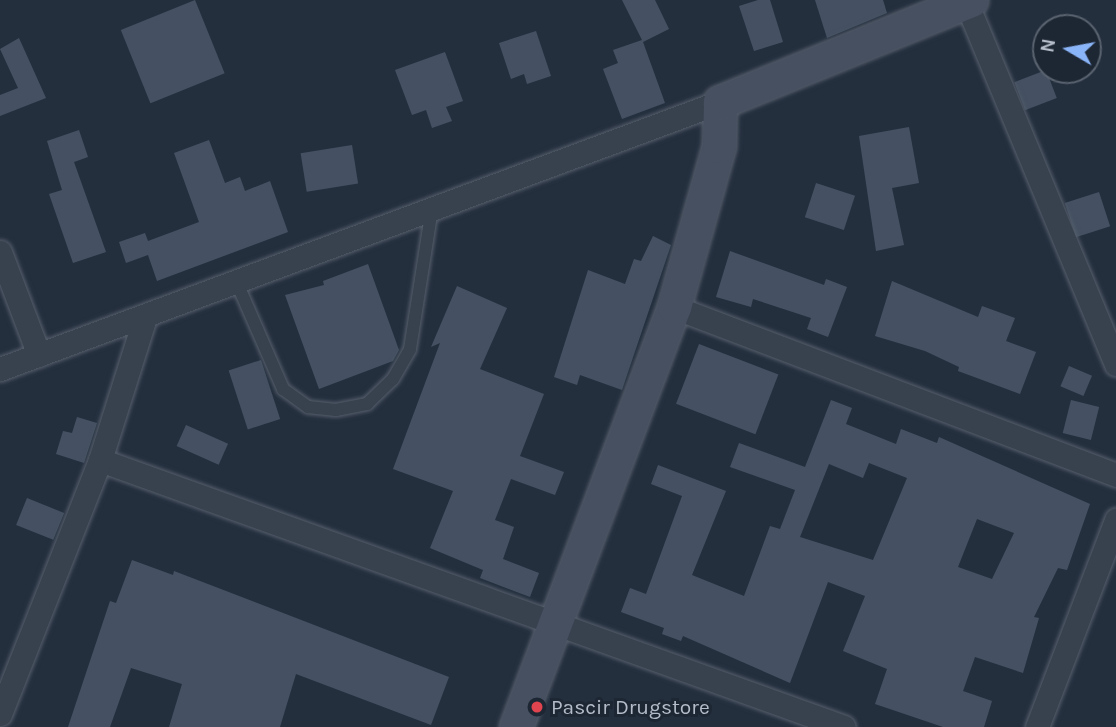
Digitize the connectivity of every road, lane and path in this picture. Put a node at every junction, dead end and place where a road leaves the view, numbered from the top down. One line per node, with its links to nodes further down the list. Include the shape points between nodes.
1 (968, 1): 2 (main road); 9 (street)
2 (720, 102): 3 (street); 6 (main road, via 719,146)
3 (432, 209): 5 (street); 5 (lane, via 410,349 393,379 367,404 335,410 308,407 283,389)
4 (0, 252): 8 (street)
5 (237, 283): 7 (street)
6 (674, 307): 12 (street); 14 (main road)
7 (145, 317): 8 (street); 11 (street)
8 (39, 355): 10 (street)
9 (1116, 364)
10 (0, 369)
11 (100, 460): 14 (street); 15 (street)
12 (1116, 475)
13 (1116, 520): 18 (street)
14 (554, 621): 16 (main road); 17 (street)
15 (0, 714)
16 (516, 727)
17 (844, 727)
18 (1037, 727)

